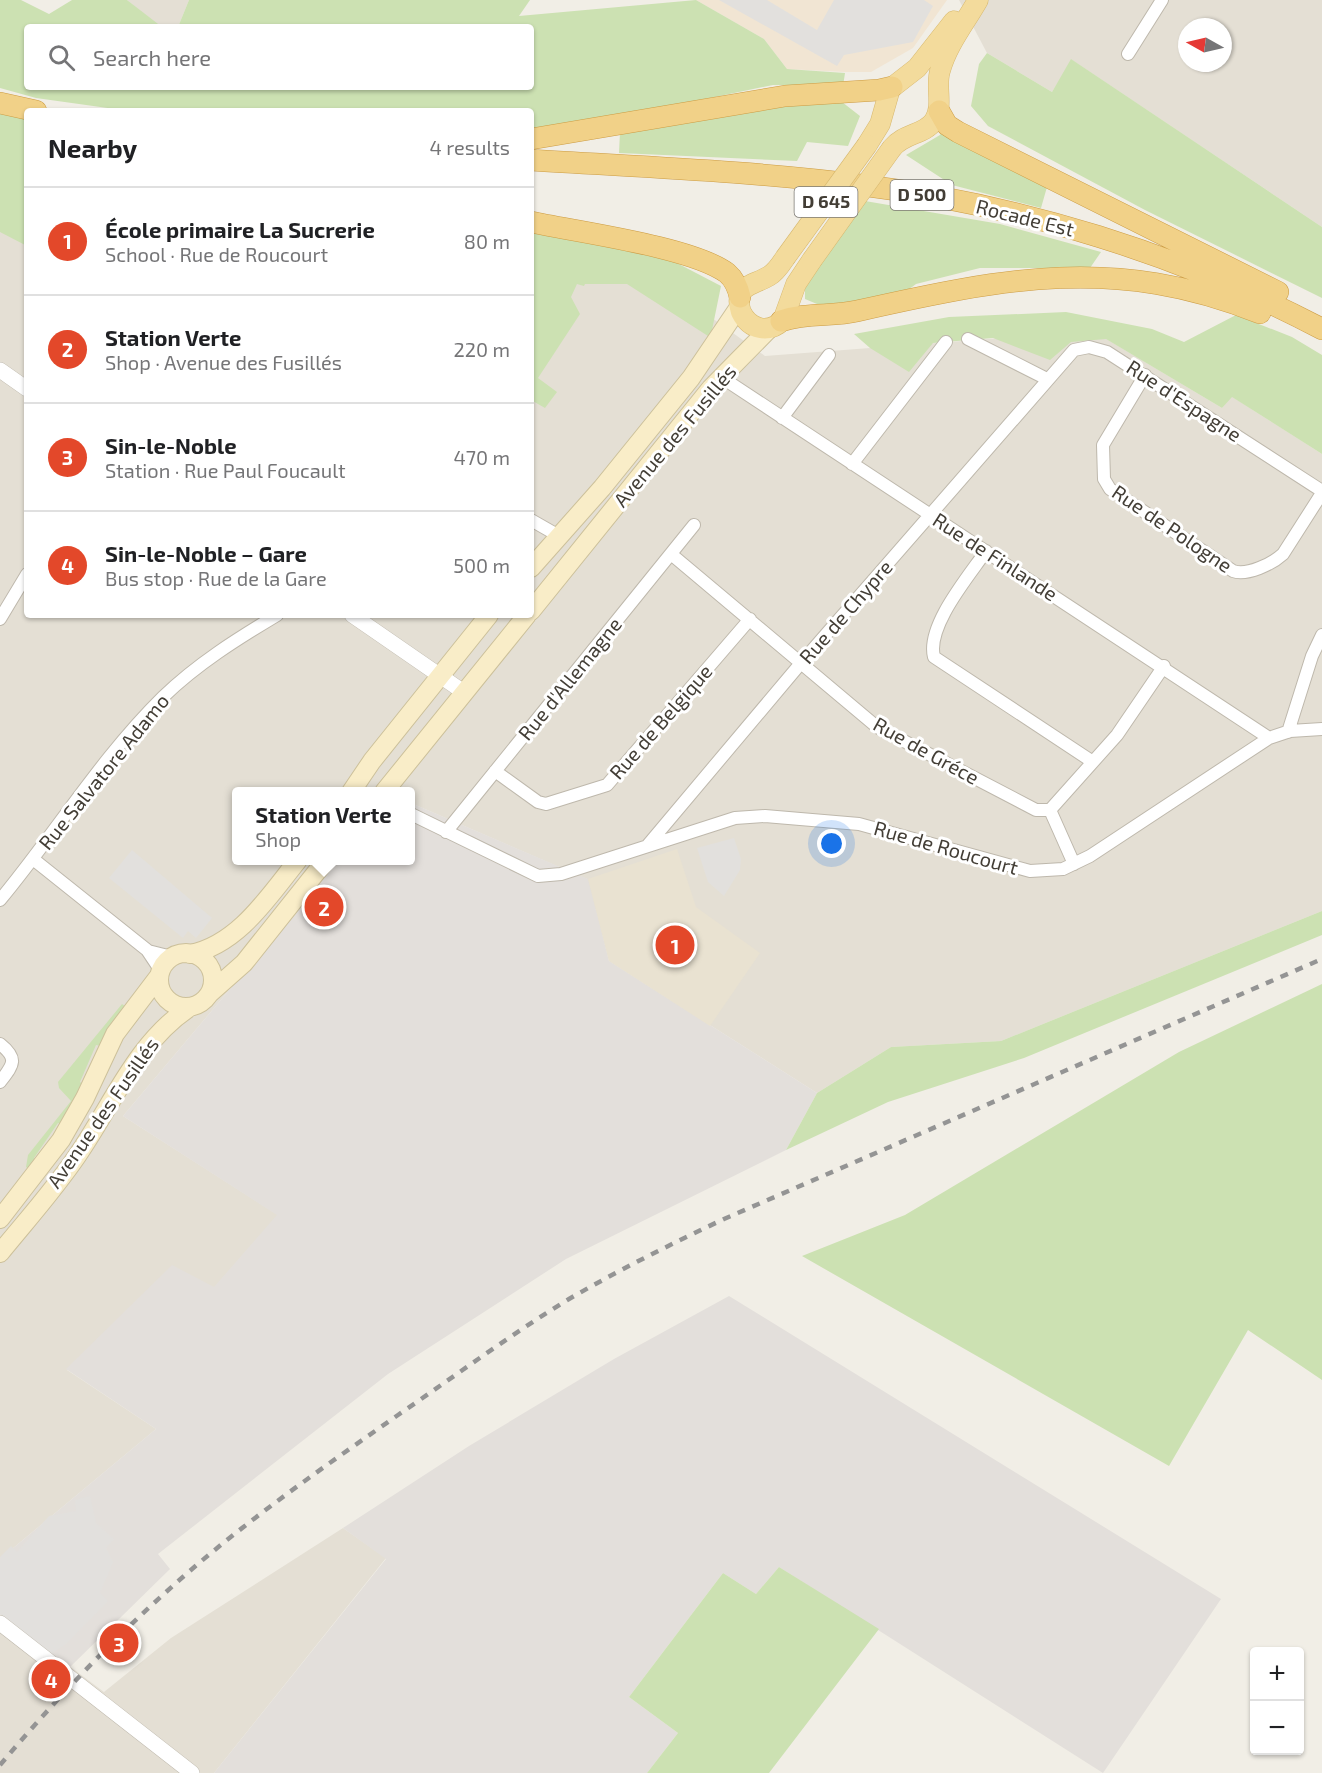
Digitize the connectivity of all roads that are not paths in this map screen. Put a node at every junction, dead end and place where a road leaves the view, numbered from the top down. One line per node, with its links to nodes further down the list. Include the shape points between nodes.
1 (1162, 0): 3 (street)
2 (975, 2): 4 (main road, D 645, via 917,68); 6 (main road, D 645, via 942,63)
3 (1128, 54)
4 (898, 83): 6 (main road, via 915,78 927,82); 8 (highway, via 879,90 785,96); 11 (main road, Avenue des Fusillés / D 645, bridge, via 886,95 880,124 867,145 786,258 771,275 747,286)
5 (0, 103): 7 (highway)
6 (938, 103): 12 (highway, via 947,125 958,132 1227,265); 13 (main road, Avenue des Fusillés / D 645, bridge, via 930,126 903,137 892,148 798,280 787,313)
7 (24, 108)
8 (534, 138)
9 (534, 160): 14 (highway, Rocade Est / D 500, via 820,180 970,204 1041,220 1143,252 1271,302)
10 (534, 223): 11 (highway, via 696,259 729,275)
11 (740, 302): 13 (main road, via 743,317 752,326); 30 (main road, Avenue des Fusillés / D 645, via 697,371)
12 (1322, 319)
13 (776, 325): 16 (highway, via 808,314 847,313 995,282 1089,276 1152,282 1201,293); 21 (main road, Avenue des Fusillés / D 645)
14 (1322, 329)
15 (968, 339): 22 (street)
16 (1322, 340)
17 (946, 342): 25 (street)
18 (829, 355): 24 (street)
19 (0, 370): 23 (street)
20 (1145, 375): 22 (street, Rue d'Espagne, via 1101,349 1083,347 1070,354); 26 (street, Rue d'Espagne); 26 (street, Rue de Pologne, via 1103,444 1105,483 1128,502 1233,571 1242,573 1283,554)
21 (721, 377): 24 (street, Rue de Finlande); 35 (main road, Avenue des Fusillés / D 645)
22 (1047, 379): 27 (street, Rue de Chypre)
23 (24, 387)
24 (782, 418): 25 (street, Rue de Finlande)
25 (852, 464): 27 (street, Rue de Finlande)
26 (1322, 492)
27 (931, 515): 31 (street, Rue de Finlande); 43 (street, Rue de Chypre)
28 (534, 522): 30 (street)
29 (694, 525): 32 (street, Rue d'Allemagne)
30 (559, 536): 33 (main road, Avenue des Fusillés / D 645)
31 (986, 551): 44 (street, Rue de Finlande); 50 (street, via 942,618 934,657)
32 (671, 554): 41 (street, Rue de Gréce); 51 (street, Rue d'Allemagne)
33 (534, 565)
34 (24, 579): 40 (street)
35 (534, 607)
36 (273, 618): 58 (street, Rue Salvatore Adamo, via 215,654 164,696)
37 (356, 618): 45 (street)
38 (487, 618): 45 (main road)
39 (525, 618): 46 (main road)
40 (0, 619)
41 (750, 619): 43 (street, Rue de Gréce); 51 (street, Rue de Belgique, via 602,788 546,804)
42 (1322, 635): 48 (street)
43 (801, 663): 54 (street, Rue de Gréce, via 882,731 1030,808); 57 (street, Rue de Chypre)
44 (1164, 666): 49 (street, Rue de Finlande); 50 (street, via 1117,735)
45 (441, 676): 46 (street); 52 (main road)
46 (465, 693): 53 (main road)
47 (1322, 729): 48 (street, Rue de Roucourt)
48 (1288, 732): 49 (street, Rue de Roucourt)
49 (1269, 738): 59 (street, Rue de Roucourt)
50 (1093, 762): 54 (street)
51 (495, 771): 56 (street, Rue d'Allemagne)
52 (354, 787)
53 (388, 787)
54 (1050, 810): 59 (street)
55 (415, 816): 56 (street, Rue de Roucourt)
56 (446, 832): 57 (street, Rue de Roucourt, via 538,876 561,874)
57 (646, 847): 59 (street, Rue de Roucourt, via 735,818 765,816 869,826 1020,869 1047,872)
58 (33, 859): 62 (street, Rue Salvatore Adamo); 63 (street)
59 (1074, 864)
60 (295, 865): 63 (main road, via 243,925 213,947)
61 (323, 865): 64 (main road, via 250,957)
62 (0, 900)
63 (171, 965): 64 (main road, via 203,960 211,970); 65 (main road, via 160,989 174,1005); 68 (main road, Avenue des Fusillés, via 115,1034 85,1098 55,1149)
64 (209, 994): 65 (main road)
65 (190, 1007): 69 (main road, Avenue des Fusillés, via 165,1026 141,1054 76,1158)
66 (0, 1044): 67 (street, via 13,1059)
67 (0, 1082)
68 (0, 1219)
69 (0, 1253)
70 (0, 1623): 71 (street)
71 (192, 1773)

